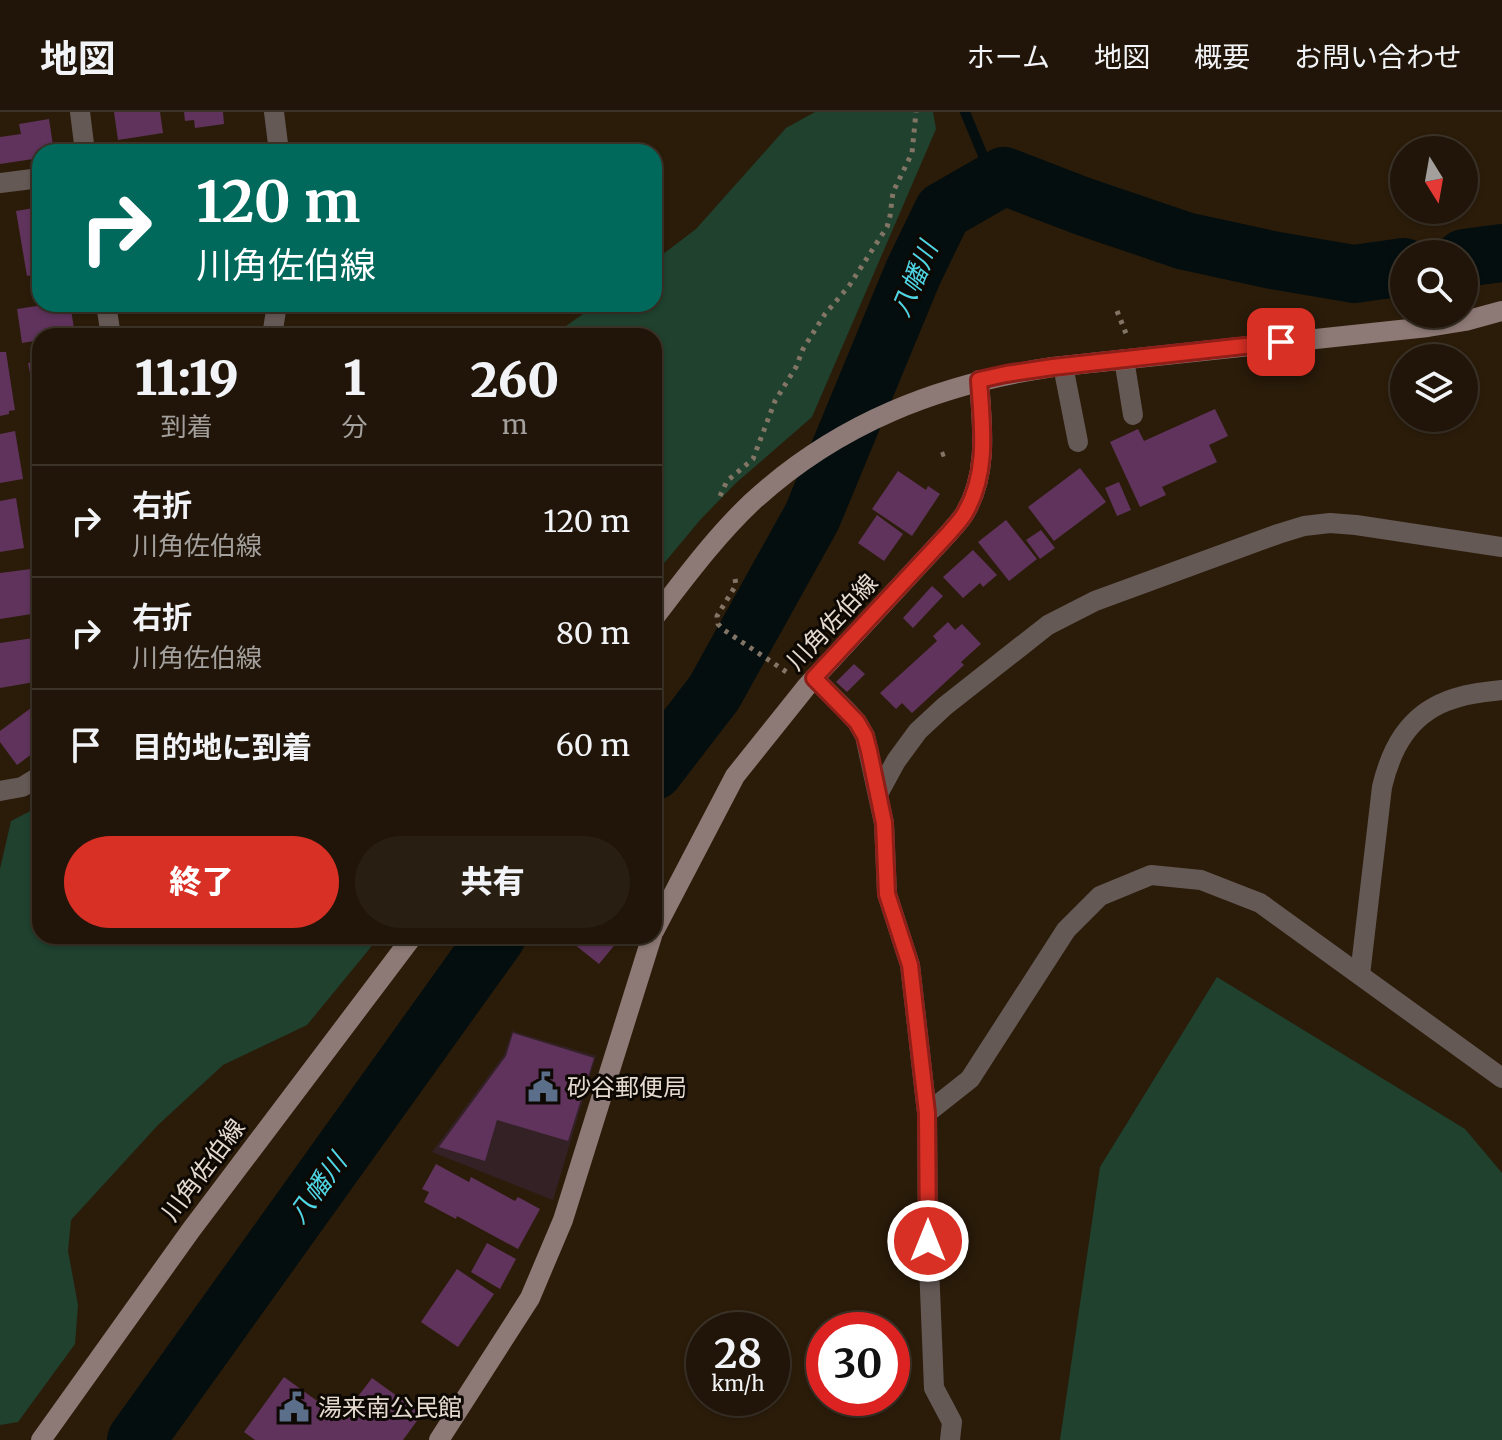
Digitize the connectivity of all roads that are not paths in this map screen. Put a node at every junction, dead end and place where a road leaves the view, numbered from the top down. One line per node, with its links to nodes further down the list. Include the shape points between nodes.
1 (80, 112): 3 (street)
2 (274, 112): 4 (street)
3 (84, 144)
4 (278, 144)
5 (32, 179): 6 (street)
6 (0, 183)
7 (1502, 311): 8 (main road, via 1428,327)
8 (1124, 359): 9 (main road); 11 (street)
9 (1063, 366): 10 (main road); 12 (street)
10 (979, 380): 14 (main road, via 870,420 790,471 719,536); 15 (main road, 川角佐伯線, via 982,467 965,513)
11 (1133, 415)
12 (1078, 442)
13 (1502, 547): 19 (street, via 1356,525 1304,526 1095,601 1048,625 945,706 918,731)
14 (662, 608)
15 (814, 678): 19 (street, via 865,736); 20 (main road, 川角佐伯線, via 735,776)
16 (1502, 690): 23 (street, via 1447,701 1422,715 1389,759)
17 (32, 781): 18 (street)
18 (0, 791)
19 (878, 794): 25 (street, via 887,894 910,965)
20 (662, 917)
21 (407, 944): 26 (main road, 川角佐伯線)
22 (650, 944): 27 (main road, 川角佐伯線, via 563,1220 530,1298)
23 (1360, 975): 24 (street); 25 (street, via 1260,903 1201,880 1151,875 1100,896 1066,930 970,1079)
24 (1502, 1078)
25 (927, 1113): 28 (street, via 934,1388 952,1422)
26 (41, 1440)
27 (439, 1440)
28 (950, 1440)

